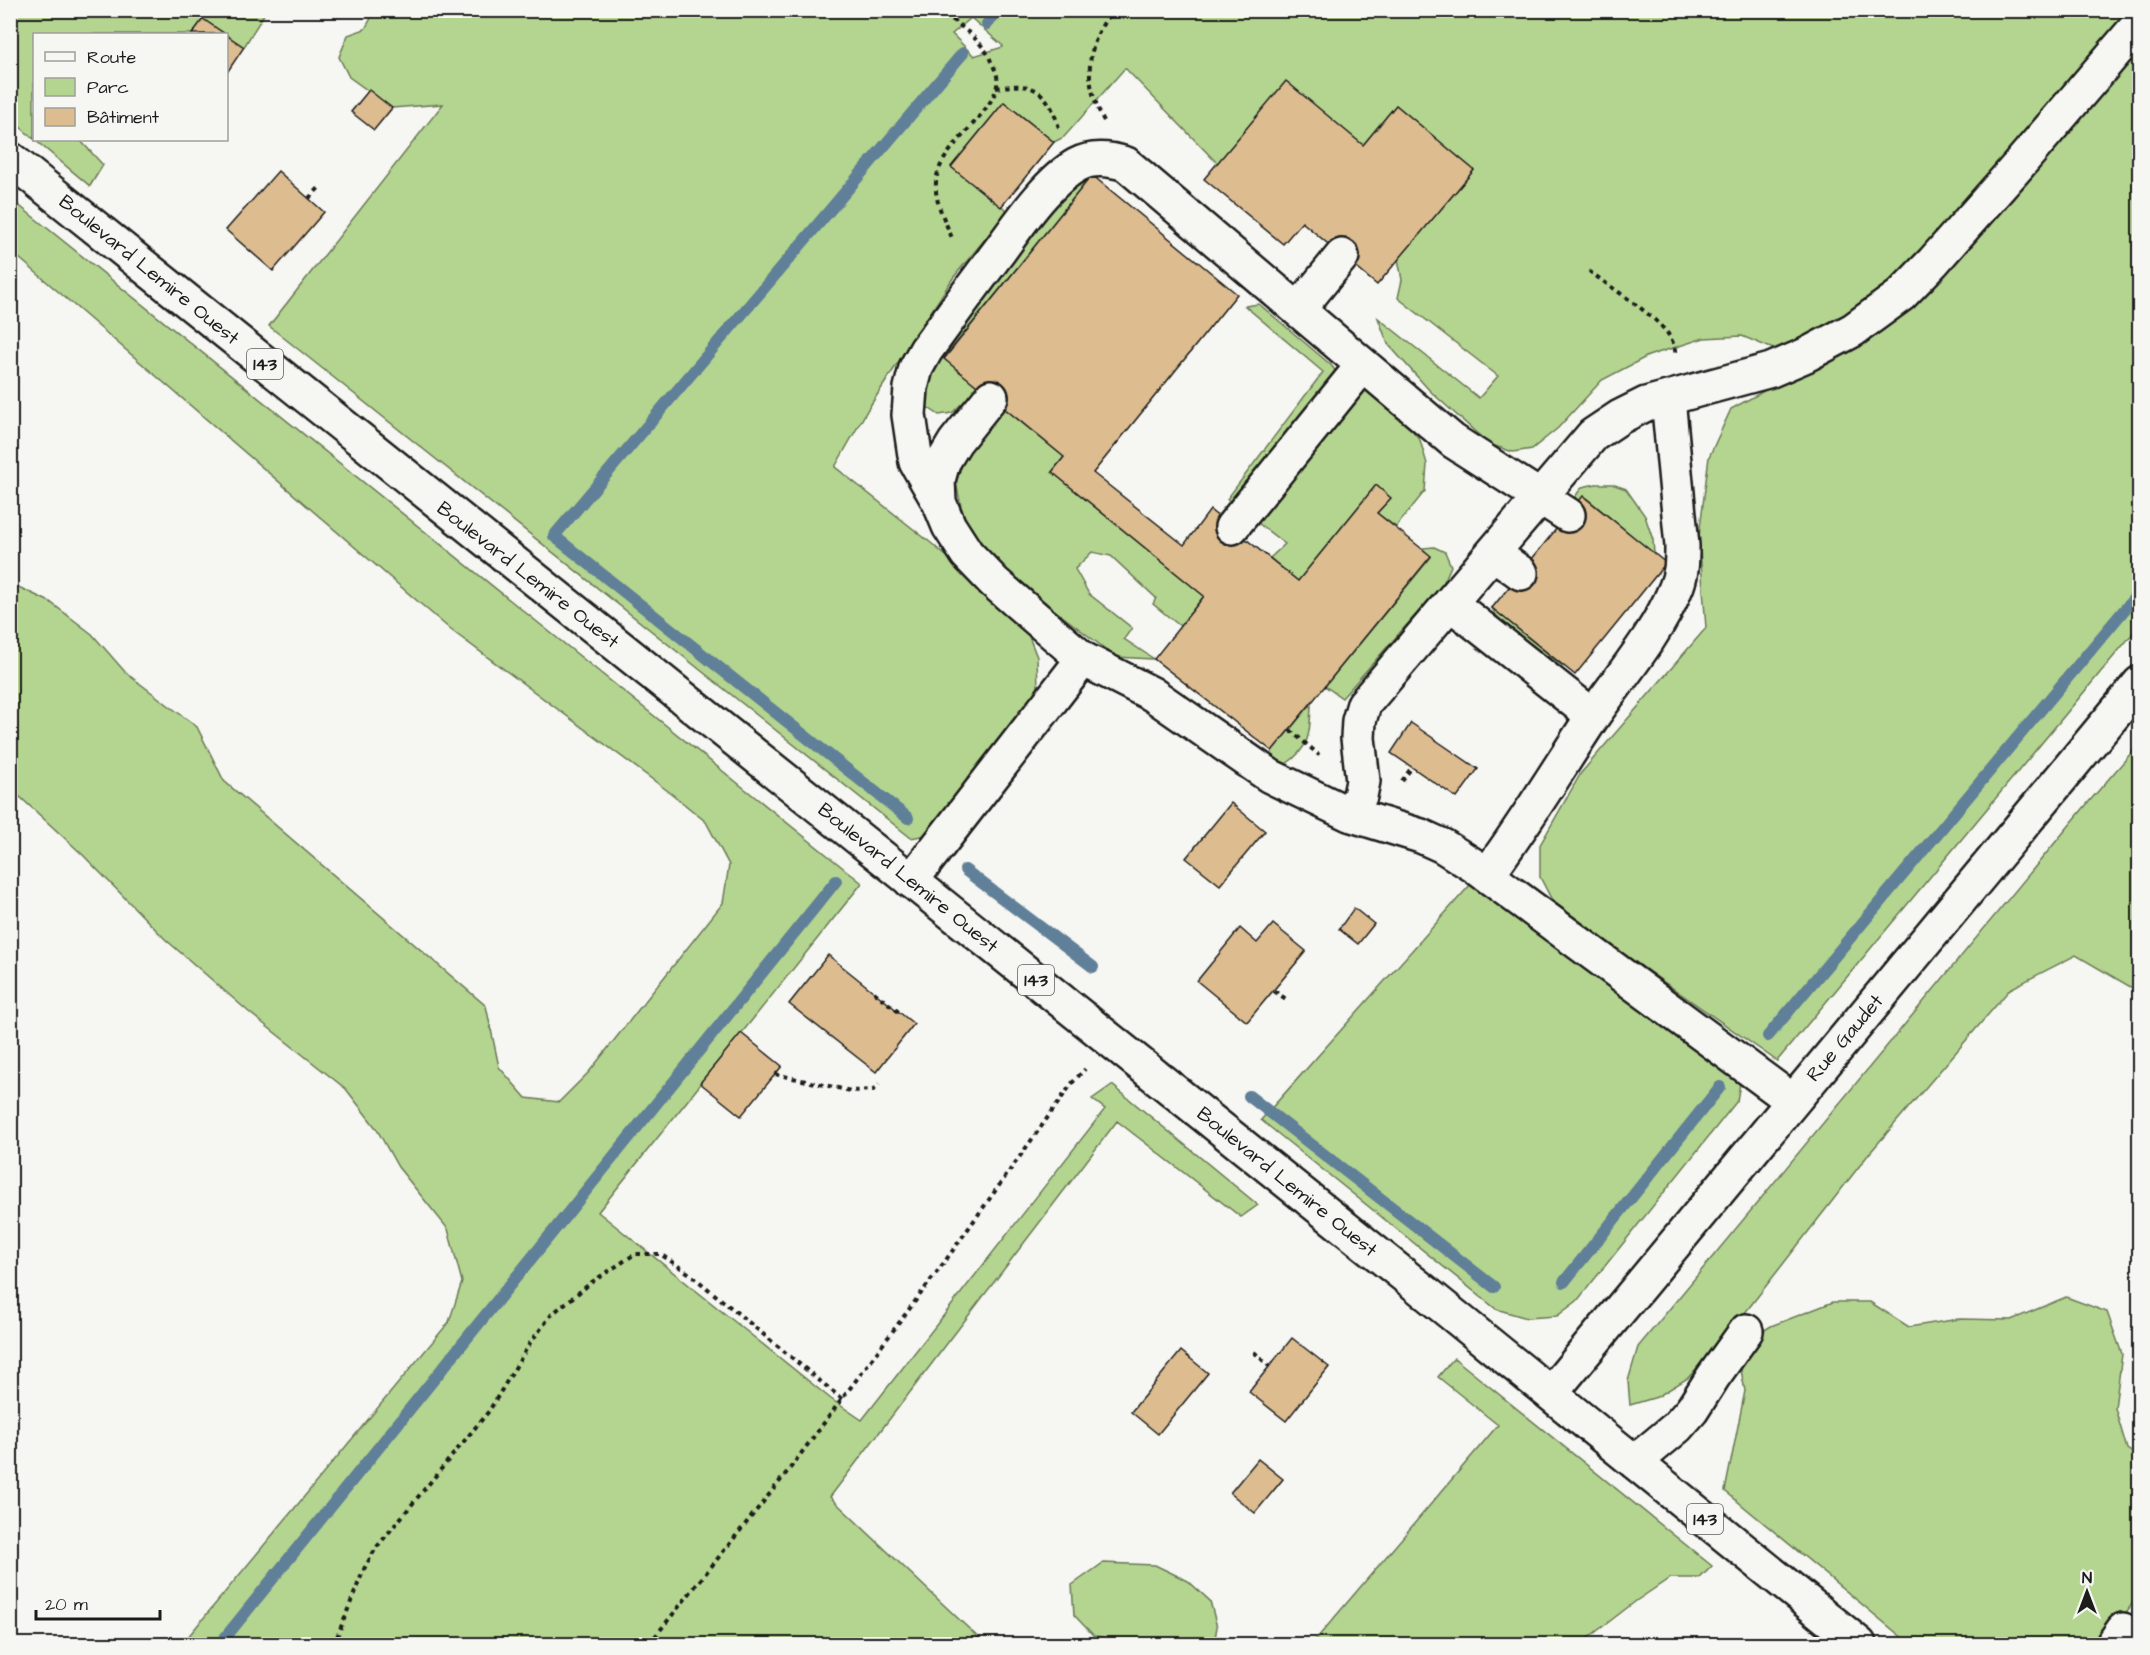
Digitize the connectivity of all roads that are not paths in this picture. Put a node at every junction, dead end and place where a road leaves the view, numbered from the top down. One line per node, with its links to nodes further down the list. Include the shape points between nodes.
1 (2139, 23): 7 (main road, via 2018,167 1901,295 1853,330 1806,355 1771,370)
2 (10, 159): 20 (main road, Boulevard Lemire Ouest / 143)
3 (1342, 255): 4 (main road)
4 (1298, 310): 5 (main road); 9 (main road, via 1126,164 1092,159 1081,164 1058,179 1026,215 916,368 909,415 915,462)
5 (1363, 365): 8 (main road, via 1453,441); 11 (main road)
6 (991, 397): 9 (main road, via 943,462 938,480)
7 (1668, 398): 8 (main road, via 1646,404 1593,435); 17 (main road, via 1682,569 1663,614)
8 (1541, 496): 10 (main road); 12 (main road)
9 (939, 502): 15 (main road, via 967,554)
10 (1568, 515)
11 (1232, 527)
12 (1493, 553): 13 (main road); 14 (main road)
13 (1521, 573)
14 (1450, 603): 17 (main road); 18 (main road, via 1364,704 1358,738 1363,781 1360,796)
15 (1083, 659): 18 (main road, via 1152,694 1270,776); 20 (main road)
16 (2139, 683): 21 (main road, Rue Gaudet)
17 (1593, 716): 19 (main road)
18 (1349, 814): 19 (main road, via 1421,836)
19 (1487, 875): 21 (main road)
20 (911, 881): 23 (main road, Boulevard Lemire Ouest / 143)
21 (1793, 1101): 23 (main road, Rue Gaudet)
22 (1746, 1331): 24 (main road, via 1692,1410)
23 (1551, 1393): 24 (main road, Boulevard Lemire Ouest / 143)
24 (1635, 1462): 25 (main road, Boulevard Lemire Ouest / 143)
25 (1859, 1644)

